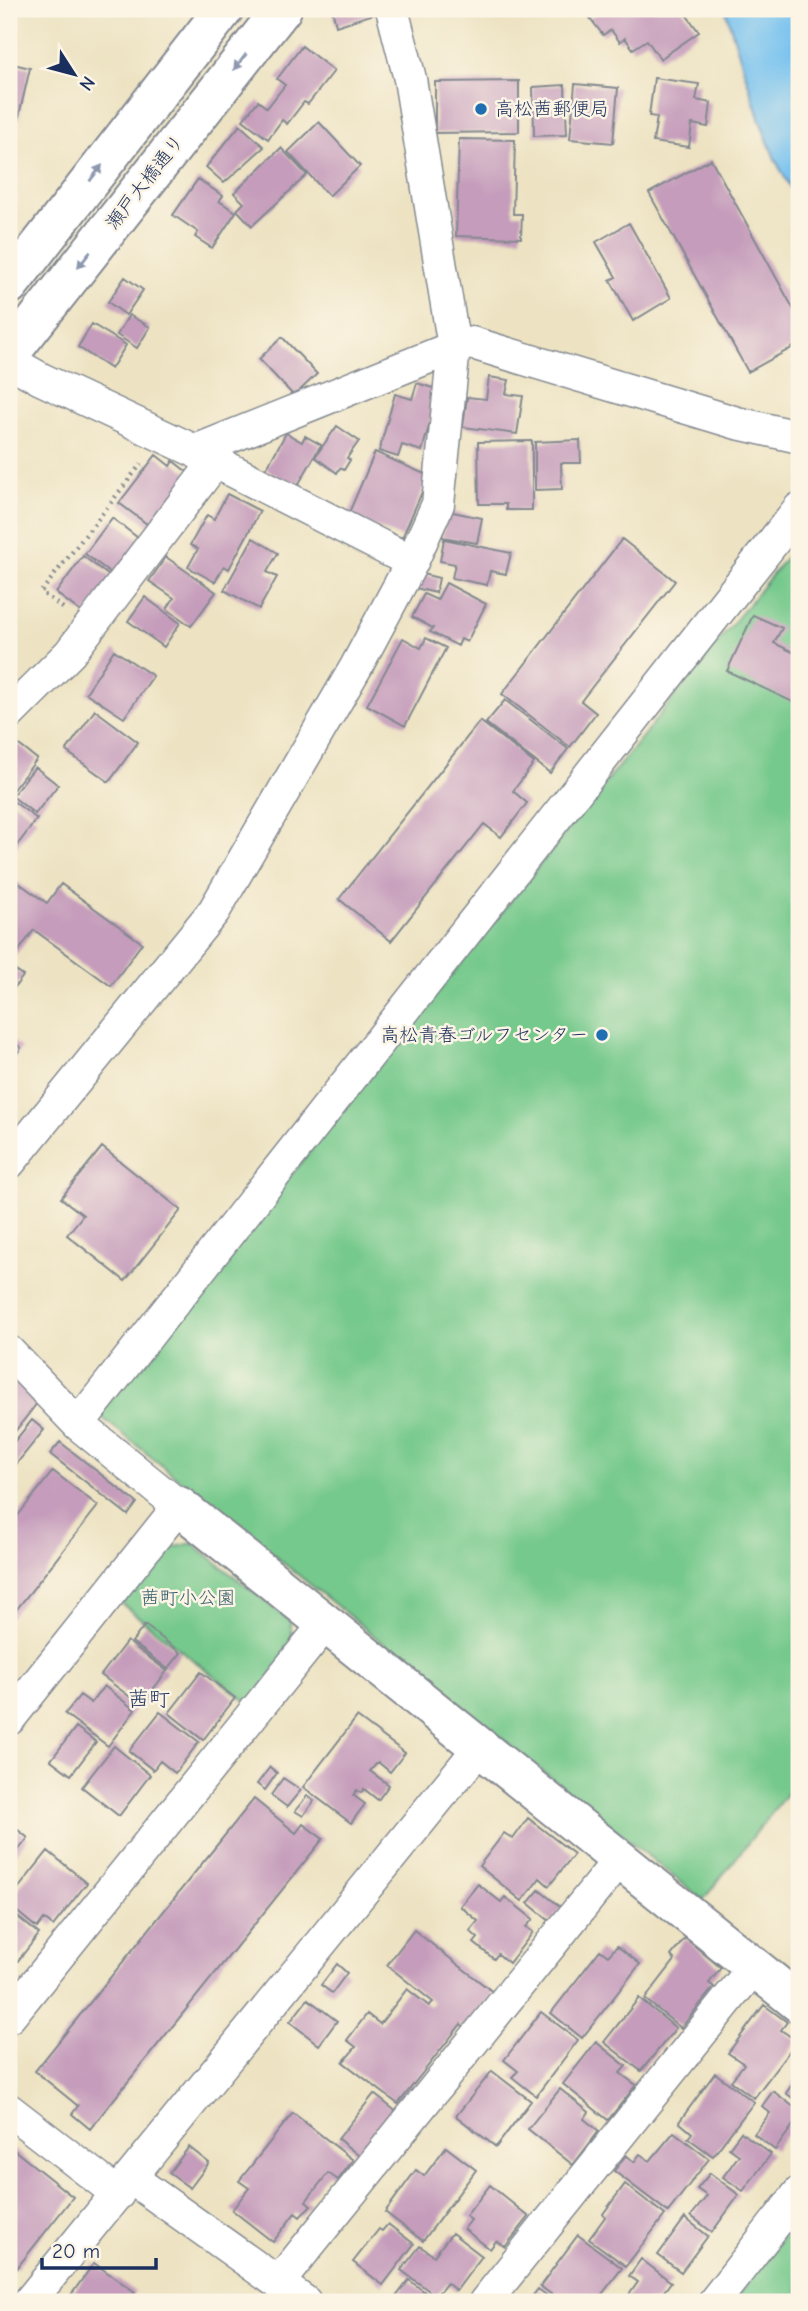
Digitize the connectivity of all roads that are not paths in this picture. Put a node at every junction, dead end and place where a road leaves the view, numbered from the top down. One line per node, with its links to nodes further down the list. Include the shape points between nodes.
1 (224, 9): 4 (street, one-way to 1)
2 (282, 9): 6 (street, 瀬戸大橋通り, one-way to 6)
3 (392, 9): 5 (street, via 410,79)
4 (9, 285)
5 (454, 347): 8 (street, via 472,343); 9 (street); 11 (street, via 438,504)
6 (9, 355)
7 (9, 361): 9 (street)
8 (799, 438)
9 (205, 456): 11 (street); 12 (street, via 90,627)
10 (799, 509): 15 (street)
11 (412, 562): 13 (street, via 214,911)
12 (9, 714)
13 (9, 1163)
14 (9, 1352): 15 (street)
15 (78, 1424): 16 (street)
16 (179, 1506): 17 (street); 18 (street)
17 (326, 1623): 19 (street); 23 (street)
18 (9, 1719)
19 (480, 1747): 20 (street); 25 (street)
20 (619, 1860): 21 (street); 27 (street)
21 (754, 1967): 22 (street); 30 (street)
22 (799, 2003)
23 (9, 2017)
24 (9, 2110): 25 (street)
25 (124, 2186): 27 (street); 28 (street)
26 (799, 2193): 31 (street)
27 (278, 2283): 29 (street)
28 (29, 2302)
29 (305, 2302)
30 (485, 2302)
31 (714, 2302)

